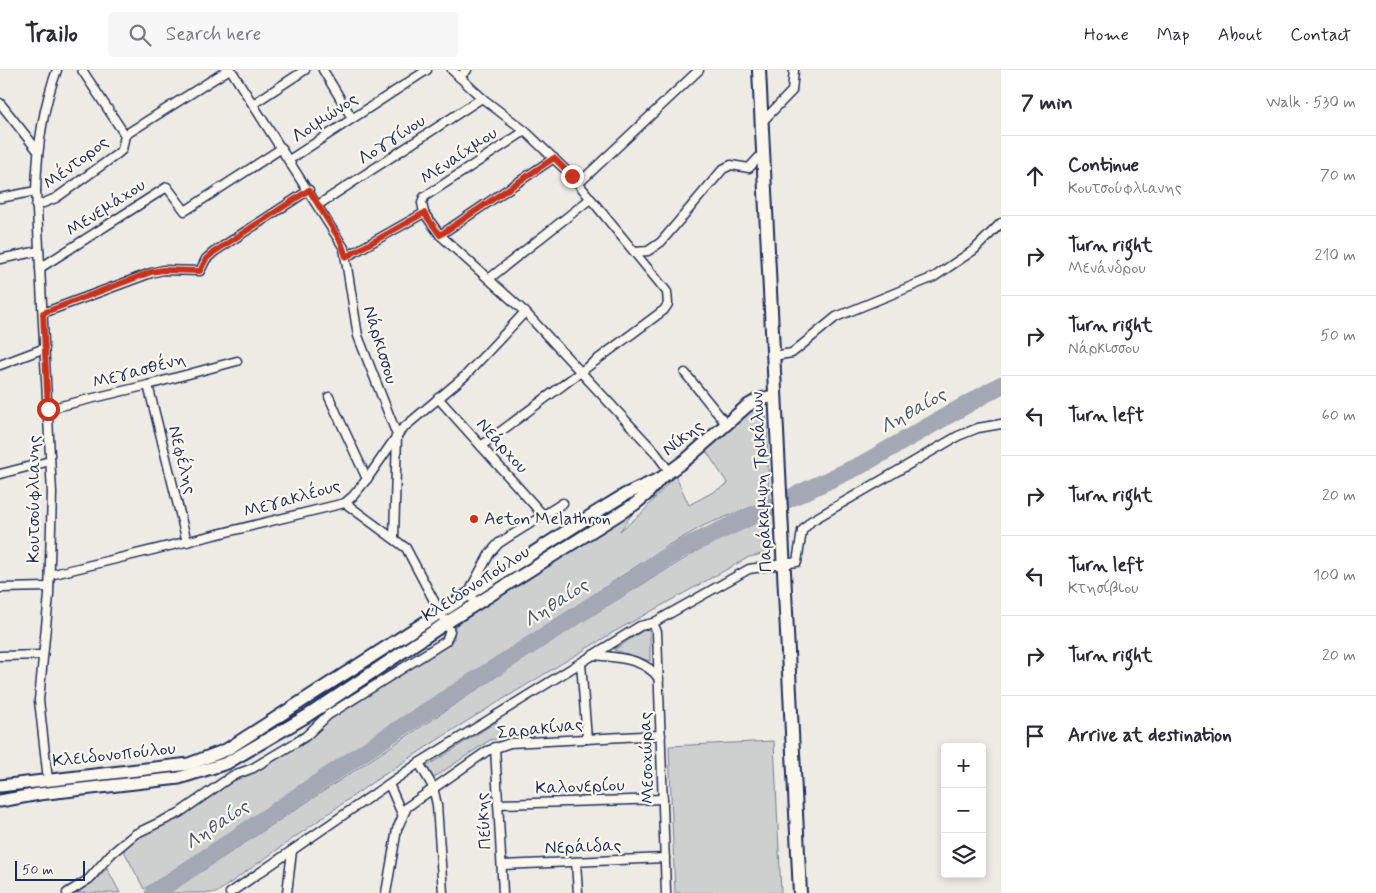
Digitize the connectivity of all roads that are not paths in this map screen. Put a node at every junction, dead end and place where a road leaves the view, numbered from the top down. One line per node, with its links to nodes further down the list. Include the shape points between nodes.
1 (57, 70): 21 (street, Κουτσούφλιανης, via 47,102)
2 (82, 70): 19 (street)
3 (229, 70): 15 (street, Νάρκισσου); 19 (street)
4 (305, 70): 15 (street)
5 (323, 70): 16 (street)
6 (427, 70): 16 (street, Λοιμώνος)
7 (452, 70): 12 (street)
8 (467, 70): 12 (street)
9 (699, 70): 25 (street)
10 (759, 70): 17 (main road, Παράκαμψη Τρικάλων)
11 (794, 70): 17 (street, via 792,91)
12 (459, 77): 13 (street)
13 (482, 98): 18 (street); 30 (street, Λογγίνου)
14 (0, 103): 21 (street)
15 (254, 104): 20 (street, Νάρκισσου)
16 (352, 118): 24 (street, Λοιμώνος)
17 (762, 122): 22 (main road, Παράκαμψη Τρικάλων)
18 (525, 131): 23 (street); 32 (street, Μεναίχμου, via 424,197)
19 (125, 135): 31 (street, Μέντορος, via 122,151 56,198)
20 (282, 148): 24 (street, Νάρκισσου); 39 (street, Μενεμάχου, via 185,211 167,187)
21 (38, 152): 27 (street, Κουτσούφλιανης)
22 (763, 153): 36 (street, via 749,168 731,165 723,169 661,242 648,251); 44 (main road, Παράκαμψη Τρικάλων)
23 (554, 158): 25 (street); 34 (street)
24 (290, 160): 26 (street, Νάρκισσου)
25 (579, 183): 29 (street)
26 (309, 190): 30 (street, Νάρκισσου); 42 (street, via 214,252 200,271 151,272)
27 (36, 191): 28 (street); 31 (street, Κουτσούφλιανης)
28 (0, 198)
29 (590, 200): 36 (street); 40 (street)
30 (318, 205): 37 (street, Νάρκισσου, via 341,242)
31 (36, 206): 35 (street, Κουτσούφλιανης)
32 (424, 213): 34 (street); 37 (street)
33 (1001, 223): 44 (street, via 974,250 934,277 836,316 792,353)
34 (440, 235): 40 (street)
35 (39, 250): 38 (street); 39 (street, Κουτσούφλιανης)
36 (635, 252): 47 (street, via 667,292 668,304)
37 (346, 257): 56 (street, Νάρκισσου, via 358,336)
38 (0, 258)
39 (40, 268): 42 (street, Κουτσούφλιανης)
40 (490, 278): 41 (street)
41 (525, 312): 47 (street); 52 (street, Μεγακλέους, via 472,369)
42 (43, 313): 43 (street, Κουτσούφλιανης)
43 (45, 348): 46 (street); 53 (street, Κουτσούφλιανης)
44 (773, 356): 50 (main road, Παράκαμψη Τρικάλων)
45 (237, 361): 49 (street, Μεγασθένη)
46 (0, 365)
47 (581, 371): 57 (street); 60 (street, via 654,452)
48 (685, 373): 55 (street, Νίκης)
49 (148, 385): 53 (street, Μεγασθένη); 66 (street, Νεφέλης)
50 (775, 396): 55 (street, Νίκης, via 753,402); 67 (main road, Παράκαμψη Τρικάλων)
51 (329, 398): 61 (street)
52 (438, 398): 56 (street, Μεγακλέους); 57 (street, Νεάρχου)
53 (48, 409): 58 (street, Κουτσούφλιανης)
54 (1001, 424): 67 (street, via 958,436 811,521 801,534 797,562)
55 (727, 425): 60 (street, Νίκης)
56 (397, 436): 61 (street, Μεγακλέους); 65 (street, Νάρκισσου)
57 (481, 446): 64 (street, Νεάρχου)
58 (50, 460): 59 (street); 68 (street, Κουτσούφλιανης)
59 (0, 474)
60 (665, 474): 71 (street, Κλειδονοπούλου, via 626,494); 72 (street, Κλειδονοπούλου, via 635,504)
61 (367, 479): 62 (street, Μεγακλέους)
62 (345, 502): 65 (street); 66 (street, Μεγακλέους)
63 (563, 503): 64 (street)
64 (543, 514): 71 (street, via 499,543 490,553)
65 (394, 538): 73 (street, via 409,551)
66 (187, 542): 68 (street, Μεγακλέους)
67 (784, 559): 75 (street, via 745,570); 106 (main road, Παράκαμψη Τρικάλων)
68 (50, 575): 69 (street, Κουτσούφλιανης)
69 (49, 587): 70 (street); 76 (street, Κουτσούφλιανης)
70 (0, 588)
71 (470, 594): 72 (street); 73 (street, Κλειδονοπούλου)
72 (476, 605): 74 (street, Κλειδονοπούλου)
73 (441, 612): 74 (street); 86 (street, Κλειδονοπούλου, via 226,750 182,766)
74 (446, 623): 81 (street, Κλειδονοπούλου)
75 (653, 623): 77 (street, via 642,625); 80 (street, Μεσοχώρας, via 657,630)
76 (43, 655): 78 (street); 86 (street, Κουτσούφλιανης, via 40,712)
77 (593, 655): 79 (street); 80 (street, via 630,660 654,670)
78 (0, 656)
79 (581, 663): 83 (street); 85 (street)
80 (659, 680): 82 (street, Μεσοχώρας)
81 (323, 711): 91 (street, Κλειδονοπούλου, via 240,756 198,774); 98 (street, via 306,736 253,768 232,776 179,814 135,834 89,879)
82 (661, 735): 83 (street, Σαρακίνας); 90 (street, Μεσοχώρας)
83 (588, 739): 84 (street, Σαρακίνας, via 510,743)
84 (494, 747): 89 (street, Σαρακίνας); 92 (street, Πεύκης)
85 (419, 763): 87 (street); 89 (street)
86 (48, 780): 88 (street, Κλειδονοπούλου)
87 (389, 784): 93 (street); 94 (street)
88 (0, 786)
89 (433, 787): 93 (street, Σαρακίνας); 102 (street, via 440,819)
90 (663, 799): 92 (street, Καλονερίου); 95 (street, Μεσοχώρας)
91 (0, 801)
92 (498, 804): 97 (street, Πεύκης)
93 (402, 814): 101 (street)
94 (292, 851): 99 (street); 100 (street)
95 (665, 858): 96 (street, Νεράιδας); 105 (street, Μεσοχώρας)
96 (576, 862): 97 (street, Νεράιδας); 104 (street)
97 (502, 865): 103 (street, Πεύκης)
98 (67, 893)
99 (230, 893)
100 (287, 893)
101 (386, 893)
102 (443, 893)
103 (503, 893)
104 (578, 893)
105 (666, 893)
106 (800, 893)

